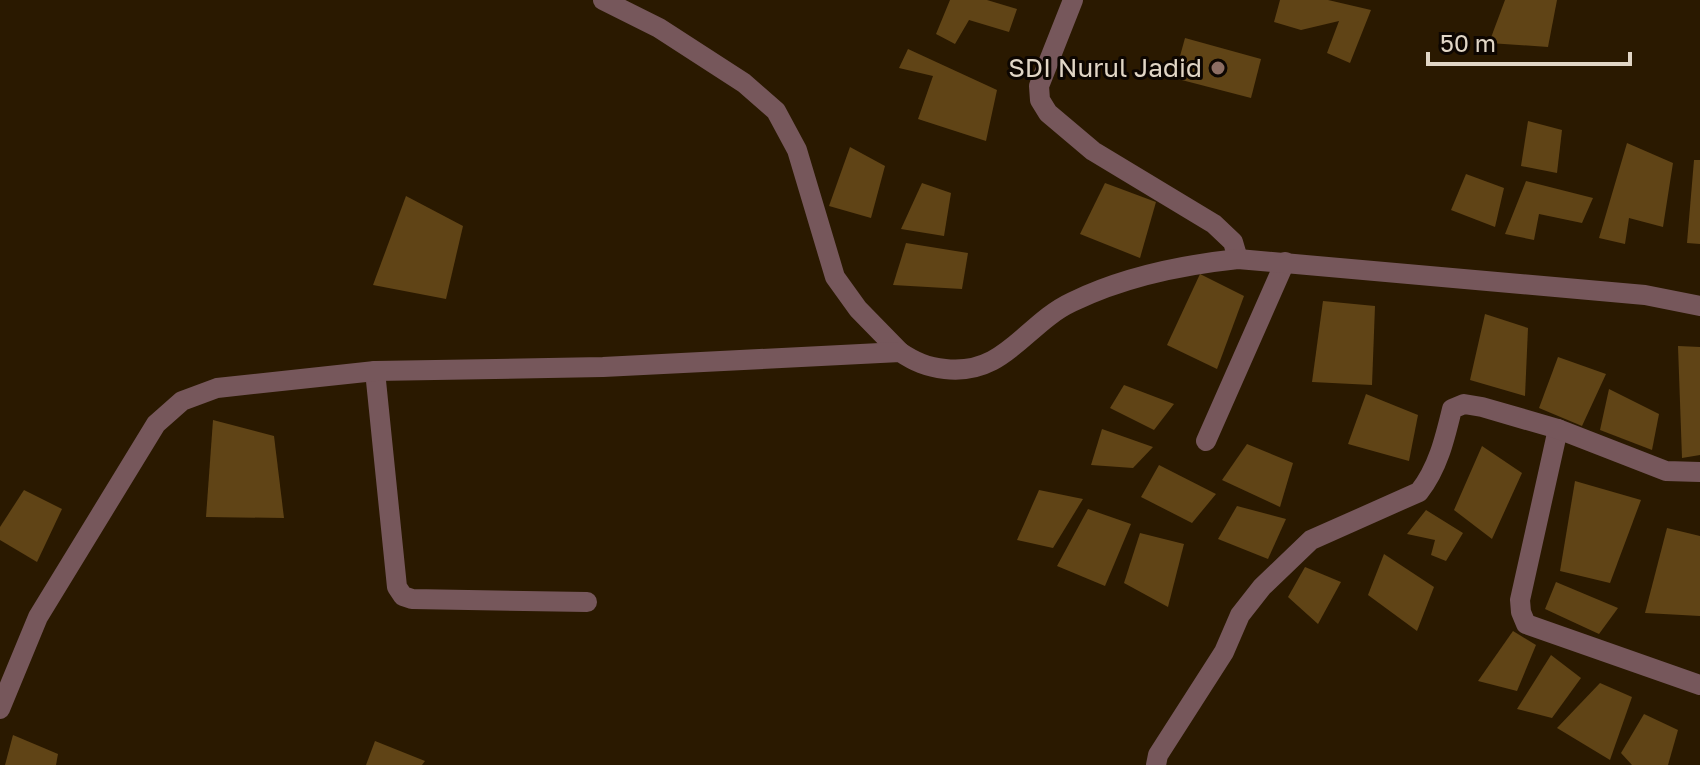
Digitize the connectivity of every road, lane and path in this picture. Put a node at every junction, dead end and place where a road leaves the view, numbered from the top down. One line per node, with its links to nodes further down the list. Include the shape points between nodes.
1 (603, 0): 6 (street, via 671,35 776,111 797,150 835,277)
2 (1073, 0): 3 (street, via 1039,86 1048,113 1093,151 1214,224 1233,242)
3 (1238, 259): 4 (street); 6 (street, via 1190,264 1103,288 1067,303 997,360 973,369 919,365)
4 (1285, 262): 5 (street, via 1645,295); 9 (street)
5 (1700, 306)
6 (900, 352): 7 (street, via 603,367)
7 (375, 371): 11 (street, via 397,587 403,596); 13 (street, via 217,388 182,401 156,424 38,617)
8 (1558, 429): 10 (street, via 1666,471); 12 (street, via 1520,600 1526,624); 14 (street, via 1482,407 1464,404 1452,409 1445,440 1419,492 1311,540 1262,587 1240,615 1224,652)
9 (1206, 441)
10 (1700, 472)
11 (587, 602)
12 (1700, 685)
13 (0, 709)
14 (1156, 765)

